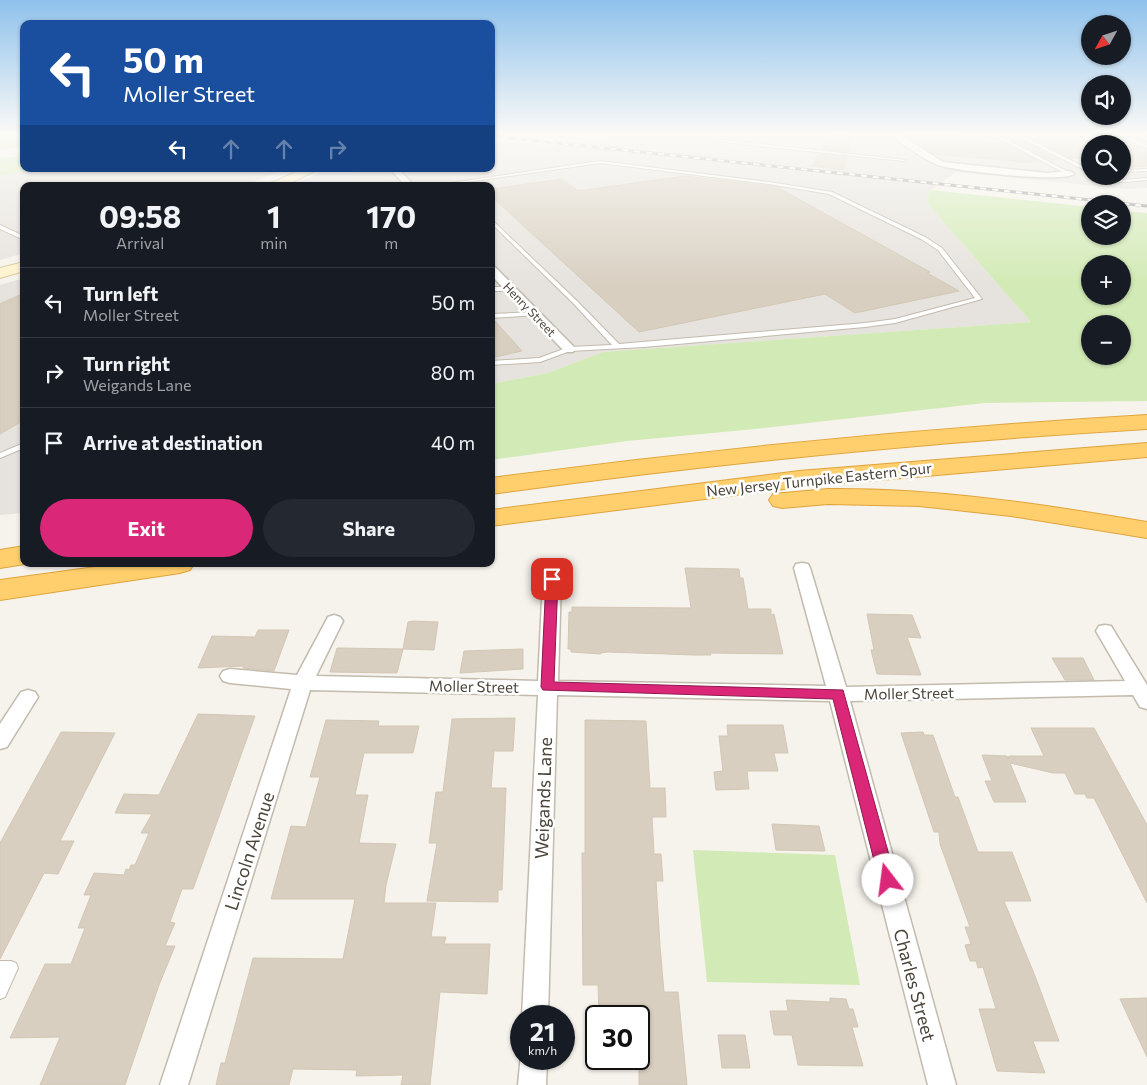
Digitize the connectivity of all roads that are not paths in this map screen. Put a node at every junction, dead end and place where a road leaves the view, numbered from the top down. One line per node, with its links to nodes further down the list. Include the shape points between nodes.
1 (773, 184): 12 (lane, via 830,193 923,238 940,249 978,299 895,320 865,324)
2 (495, 224): 12 (lane)
3 (0, 227): 4 (lane)
4 (20, 236)
5 (20, 267): 6 (main road)
6 (0, 273)
7 (495, 273): 9 (street, Henry Street)
8 (495, 289): 9 (lane)
9 (511, 289): 10 (street, Henry Street)
10 (535, 314): 11 (lane); 13 (street, Henry Street)
11 (495, 316)
12 (617, 346): 13 (lane)
13 (569, 349): 14 (lane, via 540,360)
14 (495, 364)
15 (1147, 422): 19 (highway, New Jersey Turnpike Eastern Spur, via 815,446)
16 (20, 447): 18 (lane)
17 (1147, 450): 20 (highway, New Jersey Turnpike Eastern Spur, via 799,479)
18 (0, 456)
19 (495, 485)
20 (495, 517)
21 (495, 522): 22 (highway, via 839,496 975,504)
22 (1147, 530)
23 (20, 544): 24 (highway)
24 (0, 545)
25 (20, 556): 26 (highway)
26 (0, 559)
27 (159, 567): 30 (highway)
28 (802, 568): 36 (street, Charles Street)
29 (552, 579): 35 (street, Weigands Lane)
30 (0, 590)
31 (334, 621): 34 (street, Lincoln Avenue)
32 (1105, 631): 37 (street)
33 (230, 676): 34 (street, Moller Street)
34 (303, 683): 35 (street, Moller Street); 44 (street, Lincoln Avenue)
35 (547, 687): 36 (street, Moller Street); 42 (street, Weigands Lane)
36 (838, 694): 37 (street, Moller Street); 46 (street, Charles Street)
37 (1143, 695)
38 (28, 698): 39 (street)
39 (0, 742)
40 (0, 968): 41 (lane, via 11,968)
41 (0, 992)
42 (534, 1005)
43 (533, 1070): 45 (street)
44 (174, 1085)
45 (532, 1085)
46 (942, 1085)

